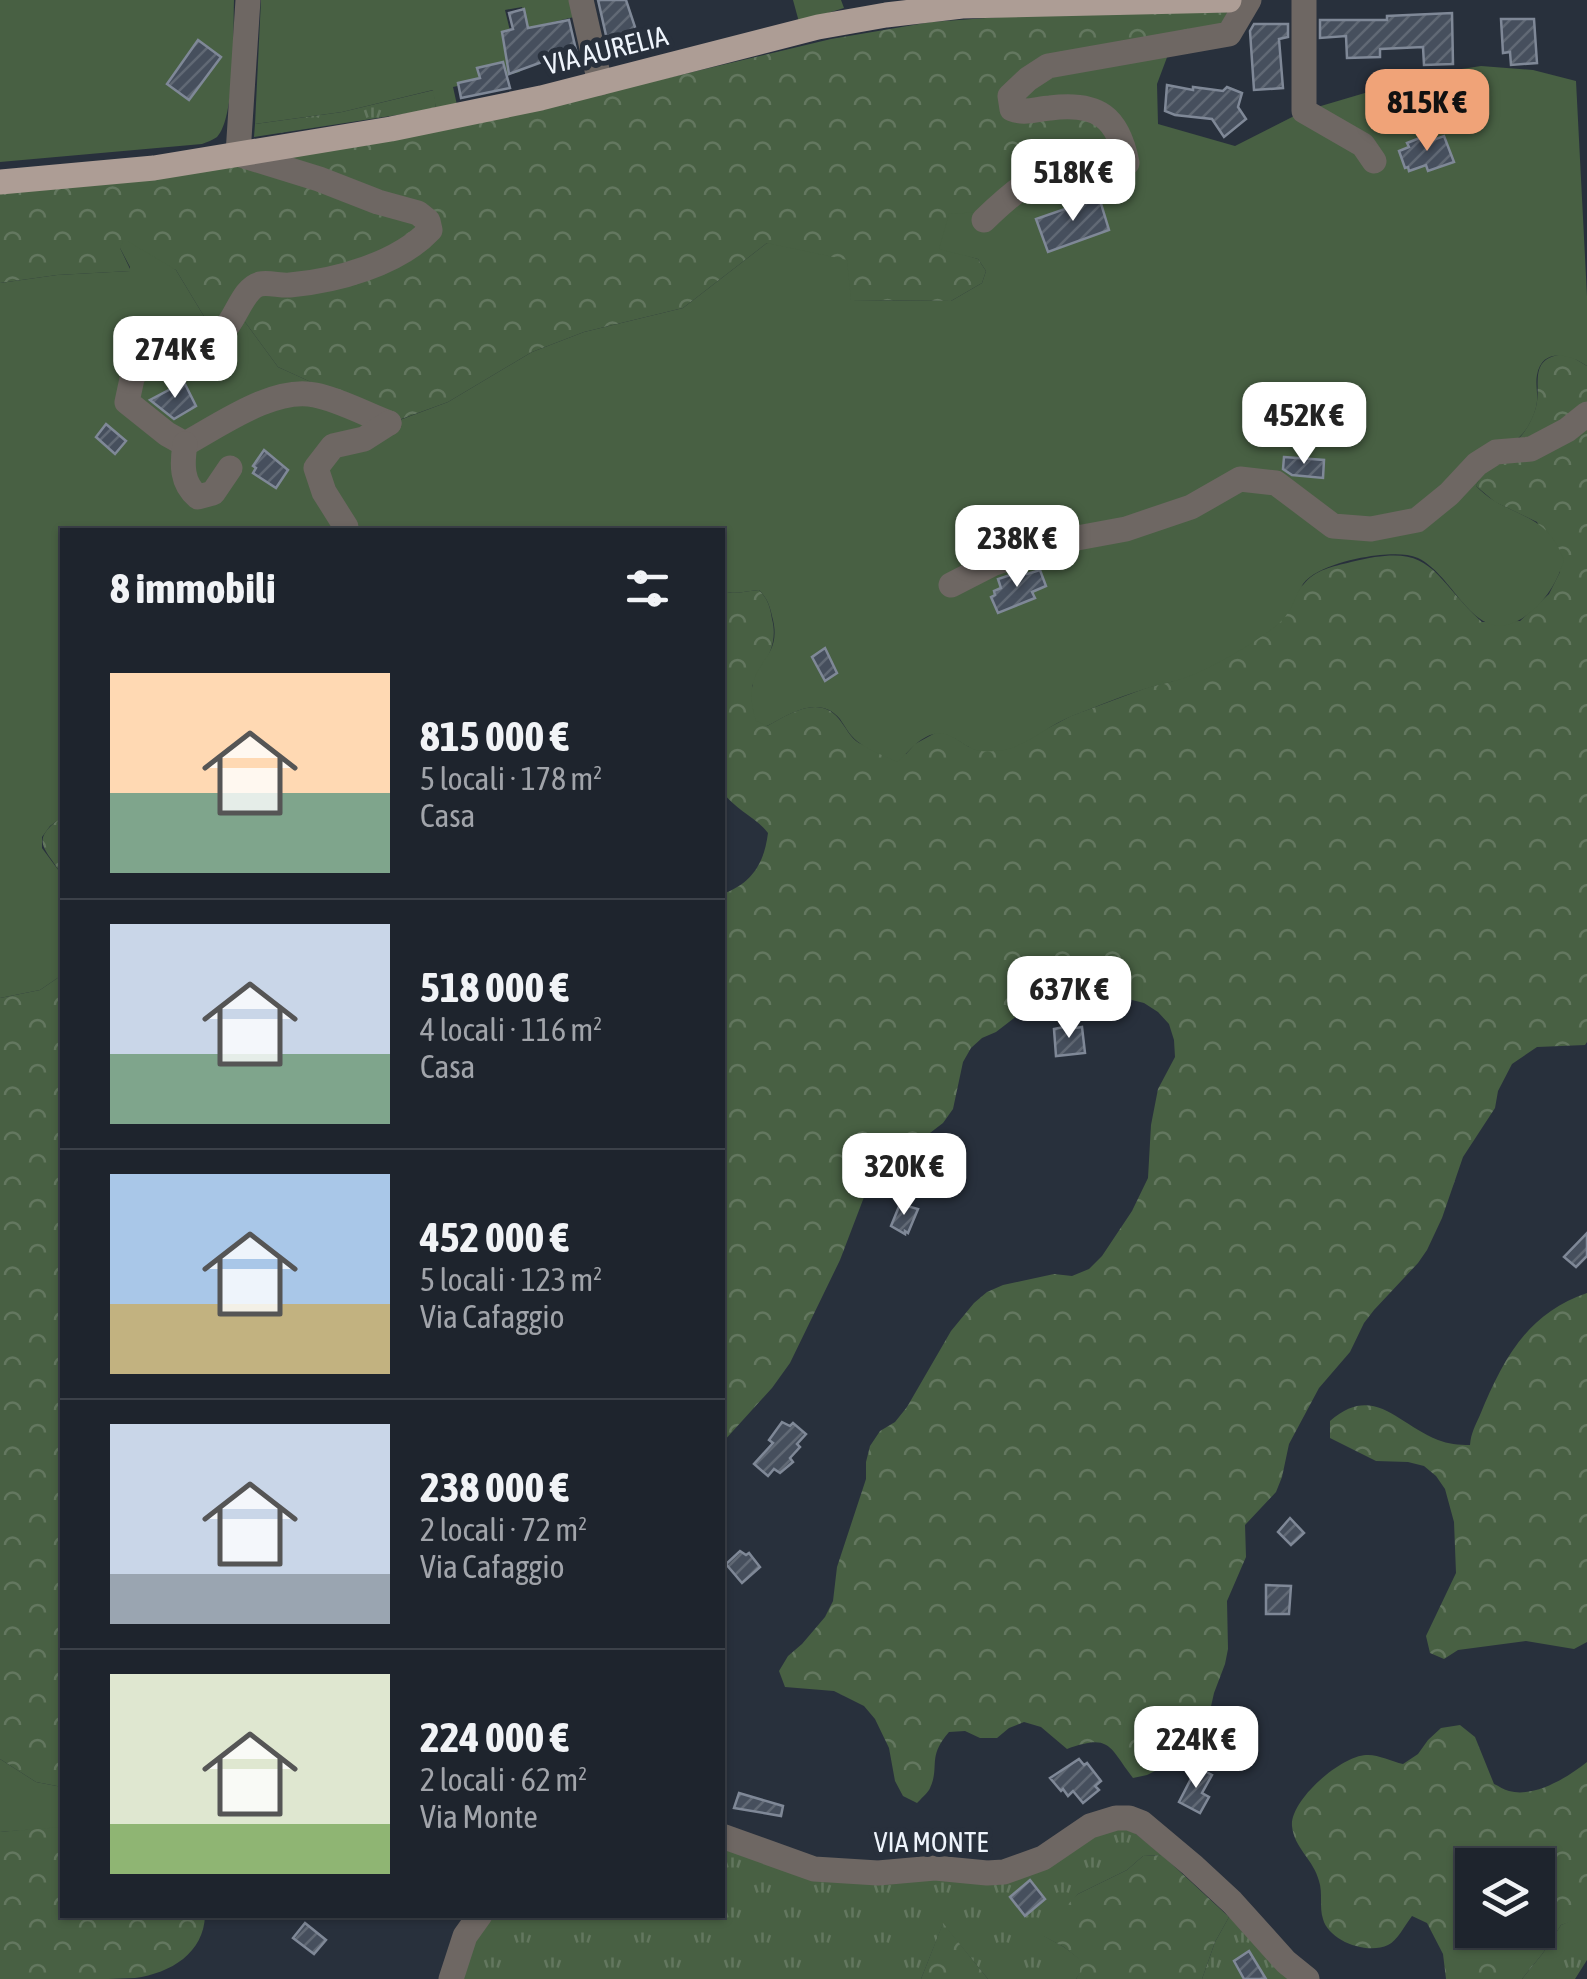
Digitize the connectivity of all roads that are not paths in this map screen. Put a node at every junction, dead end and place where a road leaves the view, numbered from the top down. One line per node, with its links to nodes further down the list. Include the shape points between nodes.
1 (248, 0): 7 (street)
2 (581, 0): 6 (street)
3 (1229, 0): 6 (main road, VIA AURELIA, via 962,6 886,15)
4 (1249, 0): 10 (street, via 1229,34 1048,66 1028,79 1010,96 1012,109 1090,109 1111,120 1127,163 1085,161 1044,172)
5 (1304, 0): 8 (street, via 1304,111 1364,145)
6 (600, 83): 7 (main road, VIA AURELIA)
7 (238, 154): 9 (main road, VIA AURELIA); 12 (street, via 418,213 430,230 401,254 364,268 287,286 261,284 249,290 222,332 133,374 127,402)
8 (1374, 161)
9 (0, 182)
10 (984, 220)
11 (1587, 414): 15 (street, via 1530,449 1496,452 1417,520 1370,529 1333,526 1276,483 1240,479 1192,507 1061,541)
12 (185, 444): 13 (street, via 188,488 198,496 213,493); 14 (street, via 288,393 314,394 389,423 333,446 316,468)
13 (230, 468)
14 (346, 528)
15 (950, 585)
16 (725, 1837): 19 (street, VIA MONTE, via 814,1869 986,1873 1042,1858 1090,1826 1129,1818 1192,1866)
17 (478, 1918): 18 (street)
18 (451, 1979)
19 (1308, 1979)

